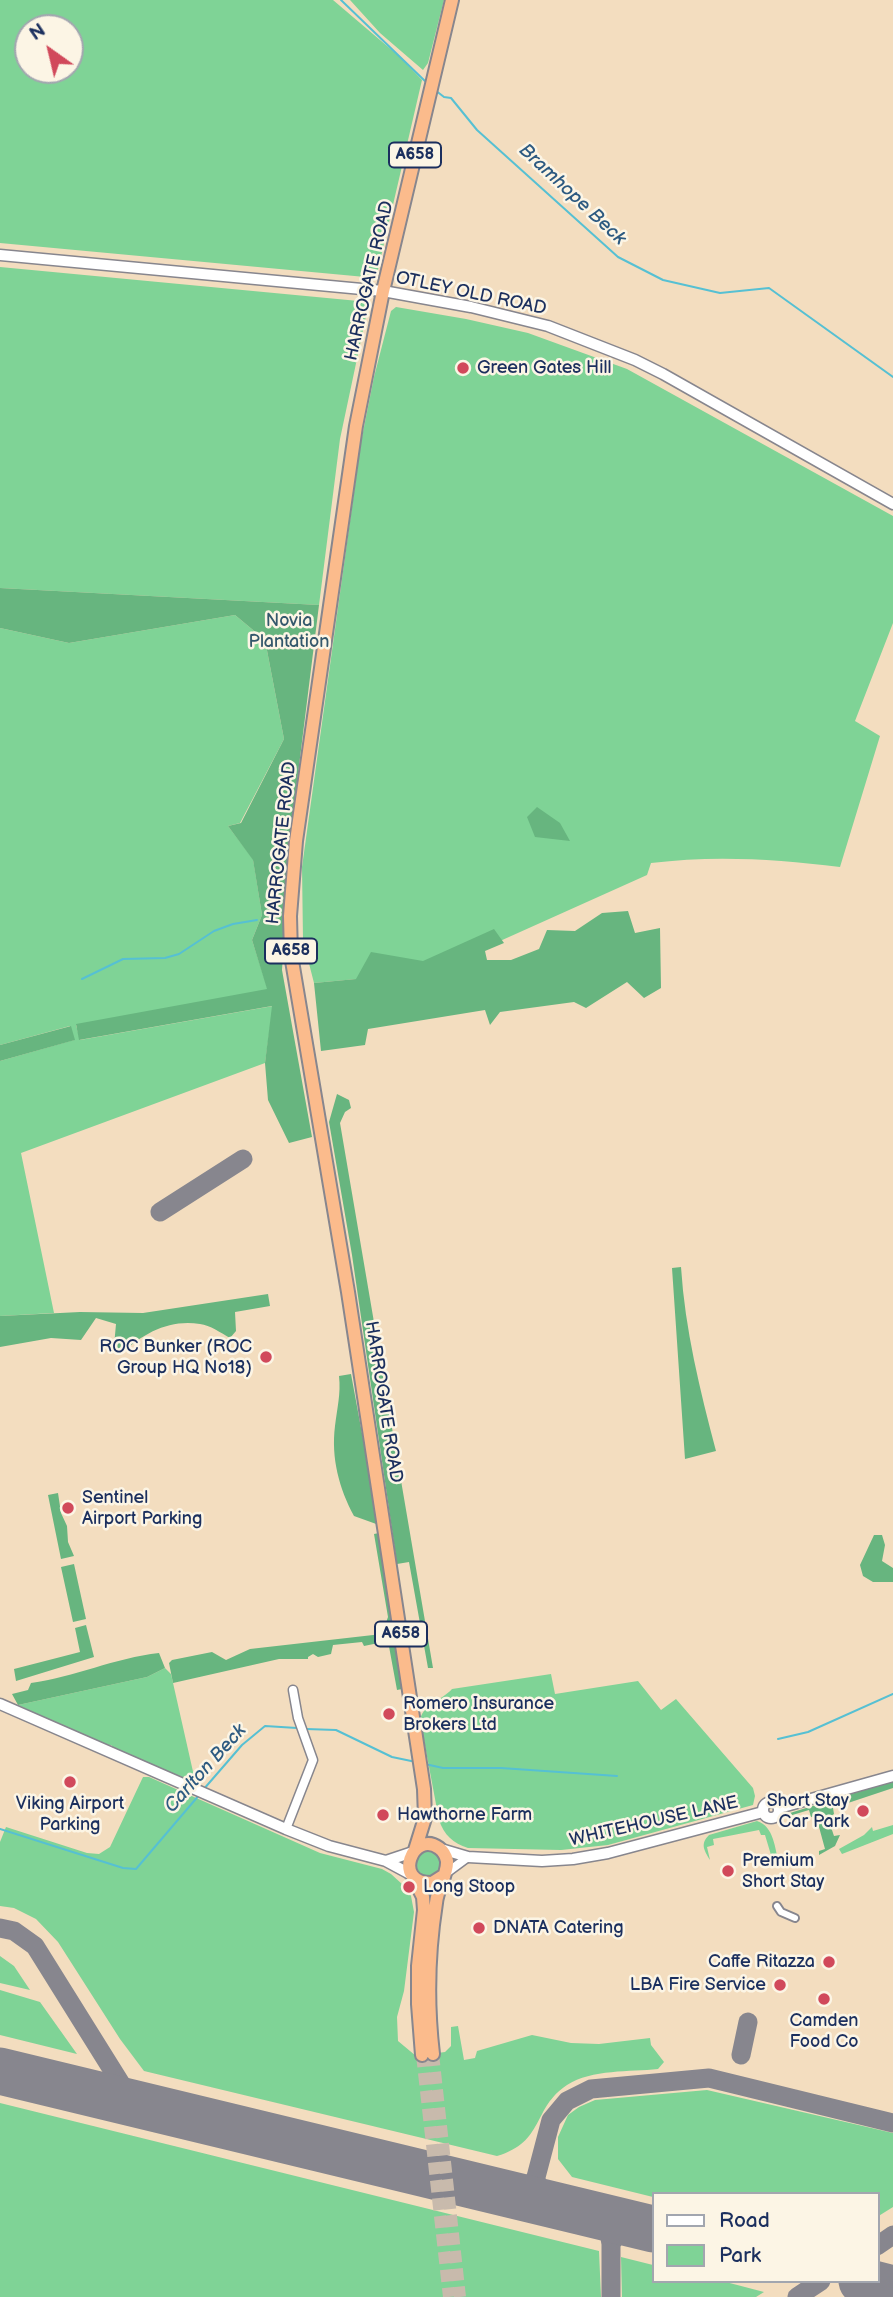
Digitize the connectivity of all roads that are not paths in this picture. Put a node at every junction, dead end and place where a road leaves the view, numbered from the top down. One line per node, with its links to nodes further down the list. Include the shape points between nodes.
1 (452, 0): 3 (highway, HARROGATE ROAD / A658)
2 (0, 255): 3 (street, OTLEY OLD ROAD)
3 (383, 291): 4 (street, OTLEY OLD ROAD, via 548,327 635,360); 8 (highway, HARROGATE ROAD / A658, via 356,426 296,841 291,955 350,1306)
4 (893, 504)
5 (293, 1690): 9 (street, via 313,1760)
6 (0, 1704): 9 (street)
7 (893, 1776): 12 (street, WHITEHOUSE LANE, via 779,1808 772,1818 763,1812 608,1853 542,1861)
8 (425, 1818): 10 (highway, HARROGATE ROAD / A658); 11 (highway, HARROGATE ROAD / A658)
9 (286, 1829): 13 (street)
10 (440, 1848): 11 (highway, via 427,1844); 12 (street, WHITEHOUSE LANE); 14 (highway, via 447,1863)
11 (414, 1851): 13 (street); 15 (highway, via 409,1861)
12 (468, 1857): 14 (street)
13 (386, 1861): 15 (street)
14 (444, 1875): 15 (highway, via 432,1883); 18 (highway)
15 (413, 1876): 18 (highway, via 423,1897)
16 (777, 1906): 17 (street)
17 (795, 1918)
18 (424, 1967): 19 (highway, via 418,2017)
19 (428, 2054)

